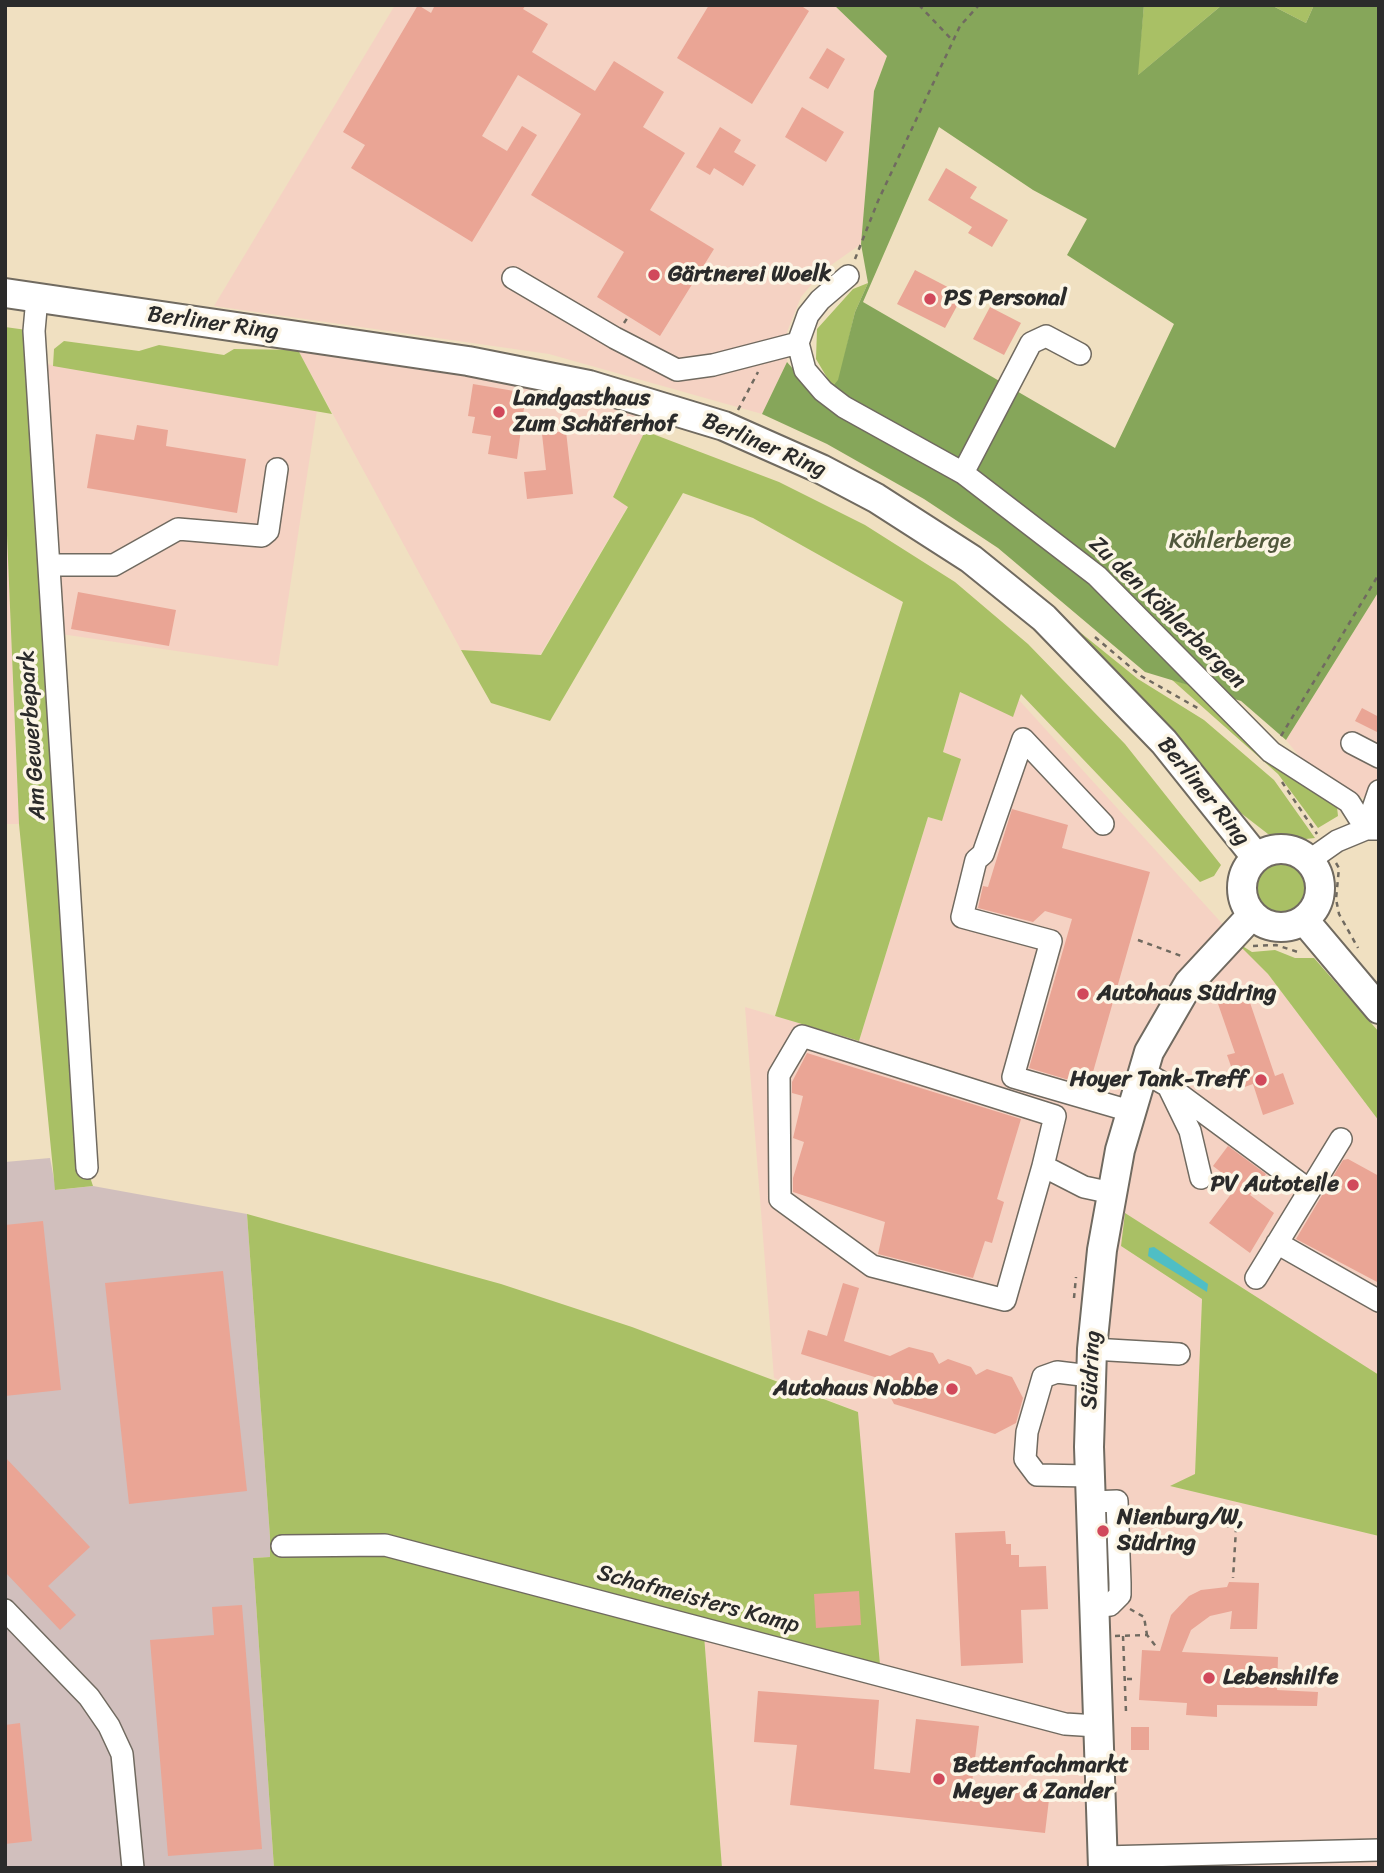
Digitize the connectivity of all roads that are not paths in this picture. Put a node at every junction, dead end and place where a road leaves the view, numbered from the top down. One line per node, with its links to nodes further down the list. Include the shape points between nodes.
1 (848, 276): 5 (street, via 808,315)
2 (513, 278): 5 (street, via 677,370)
3 (5, 293): 4 (main road, Berliner Ring)
4 (37, 298): 9 (street, Am Gewerbepark, via 34,331); 16 (main road, Berliner Ring, via 468,361 589,385 724,426 821,469 971,559 1044,618 1164,742)
5 (797, 343): 8 (street, Zu den Köhlerbergen, via 806,370 823,391)
6 (1080, 354): 8 (street, via 1046,336 1031,343)
7 (277, 469): 9 (street, via 268,531 262,536 178,529 114,565)
8 (963, 473): 14 (street, Zu den Köhlerbergen, via 1097,576 1271,752 1349,802)
9 (49, 565): 25 (street, Am Gewerbepark)
10 (1352, 743): 11 (street)
11 (1379, 757)
12 (1379, 791): 14 (street)
13 (1103, 824): 22 (street, via 1023,739 983,853 976,860 962,917 1051,941 1013,1077)
14 (1372, 829): 15 (street)
15 (1318, 854): 16 (main road, via 1284,848); 18 (main road, via 1321,891)
16 (1256, 857): 17 (main road, via 1242,885)
17 (1244, 923): 18 (main road); 20 (main road, Südring, via 1189,983)
18 (1313, 930): 19 (main road)
19 (1379, 1009)
20 (1142, 1071): 21 (street); 22 (main road, Südring)
21 (1168, 1086): 26 (street, via 1190,1131); 27 (street)
22 (1130, 1111): 28 (main road, Südring)
23 (1341, 1139): 27 (street)
24 (1043, 1166): 24 (street, via 1005,1300 872,1266 780,1199 779,1075 802,1036 1055,1116); 28 (street, via 1084,1186)
25 (87, 1168)
26 (1201, 1178)
27 (1309, 1190): 29 (street)
28 (1112, 1193): 33 (main road, Südring)
29 (1278, 1242): 30 (street); 31 (street)
30 (1256, 1278)
31 (1379, 1301)
32 (1180, 1354): 33 (street)
33 (1091, 1362): 34 (main road, Südring); 34 (street, via 1043,1377 1025,1458 1037,1475)
34 (1090, 1489): 36 (main road, Südring); 36 (street, via 1117,1501 1120,1595 1110,1605)
35 (282, 1546): 38 (street, Schafmeisters Kamp, via 385,1545 1065,1724)
36 (1094, 1607): 38 (main road, Südring)
37 (5, 1610): 42 (street, via 89,1698 109,1726 122,1754)
38 (1097, 1727): 41 (main road, Südring)
39 (1379, 1850): 40 (street)
40 (1187, 1861): 41 (street)
41 (1103, 1862)
42 (133, 1868)

